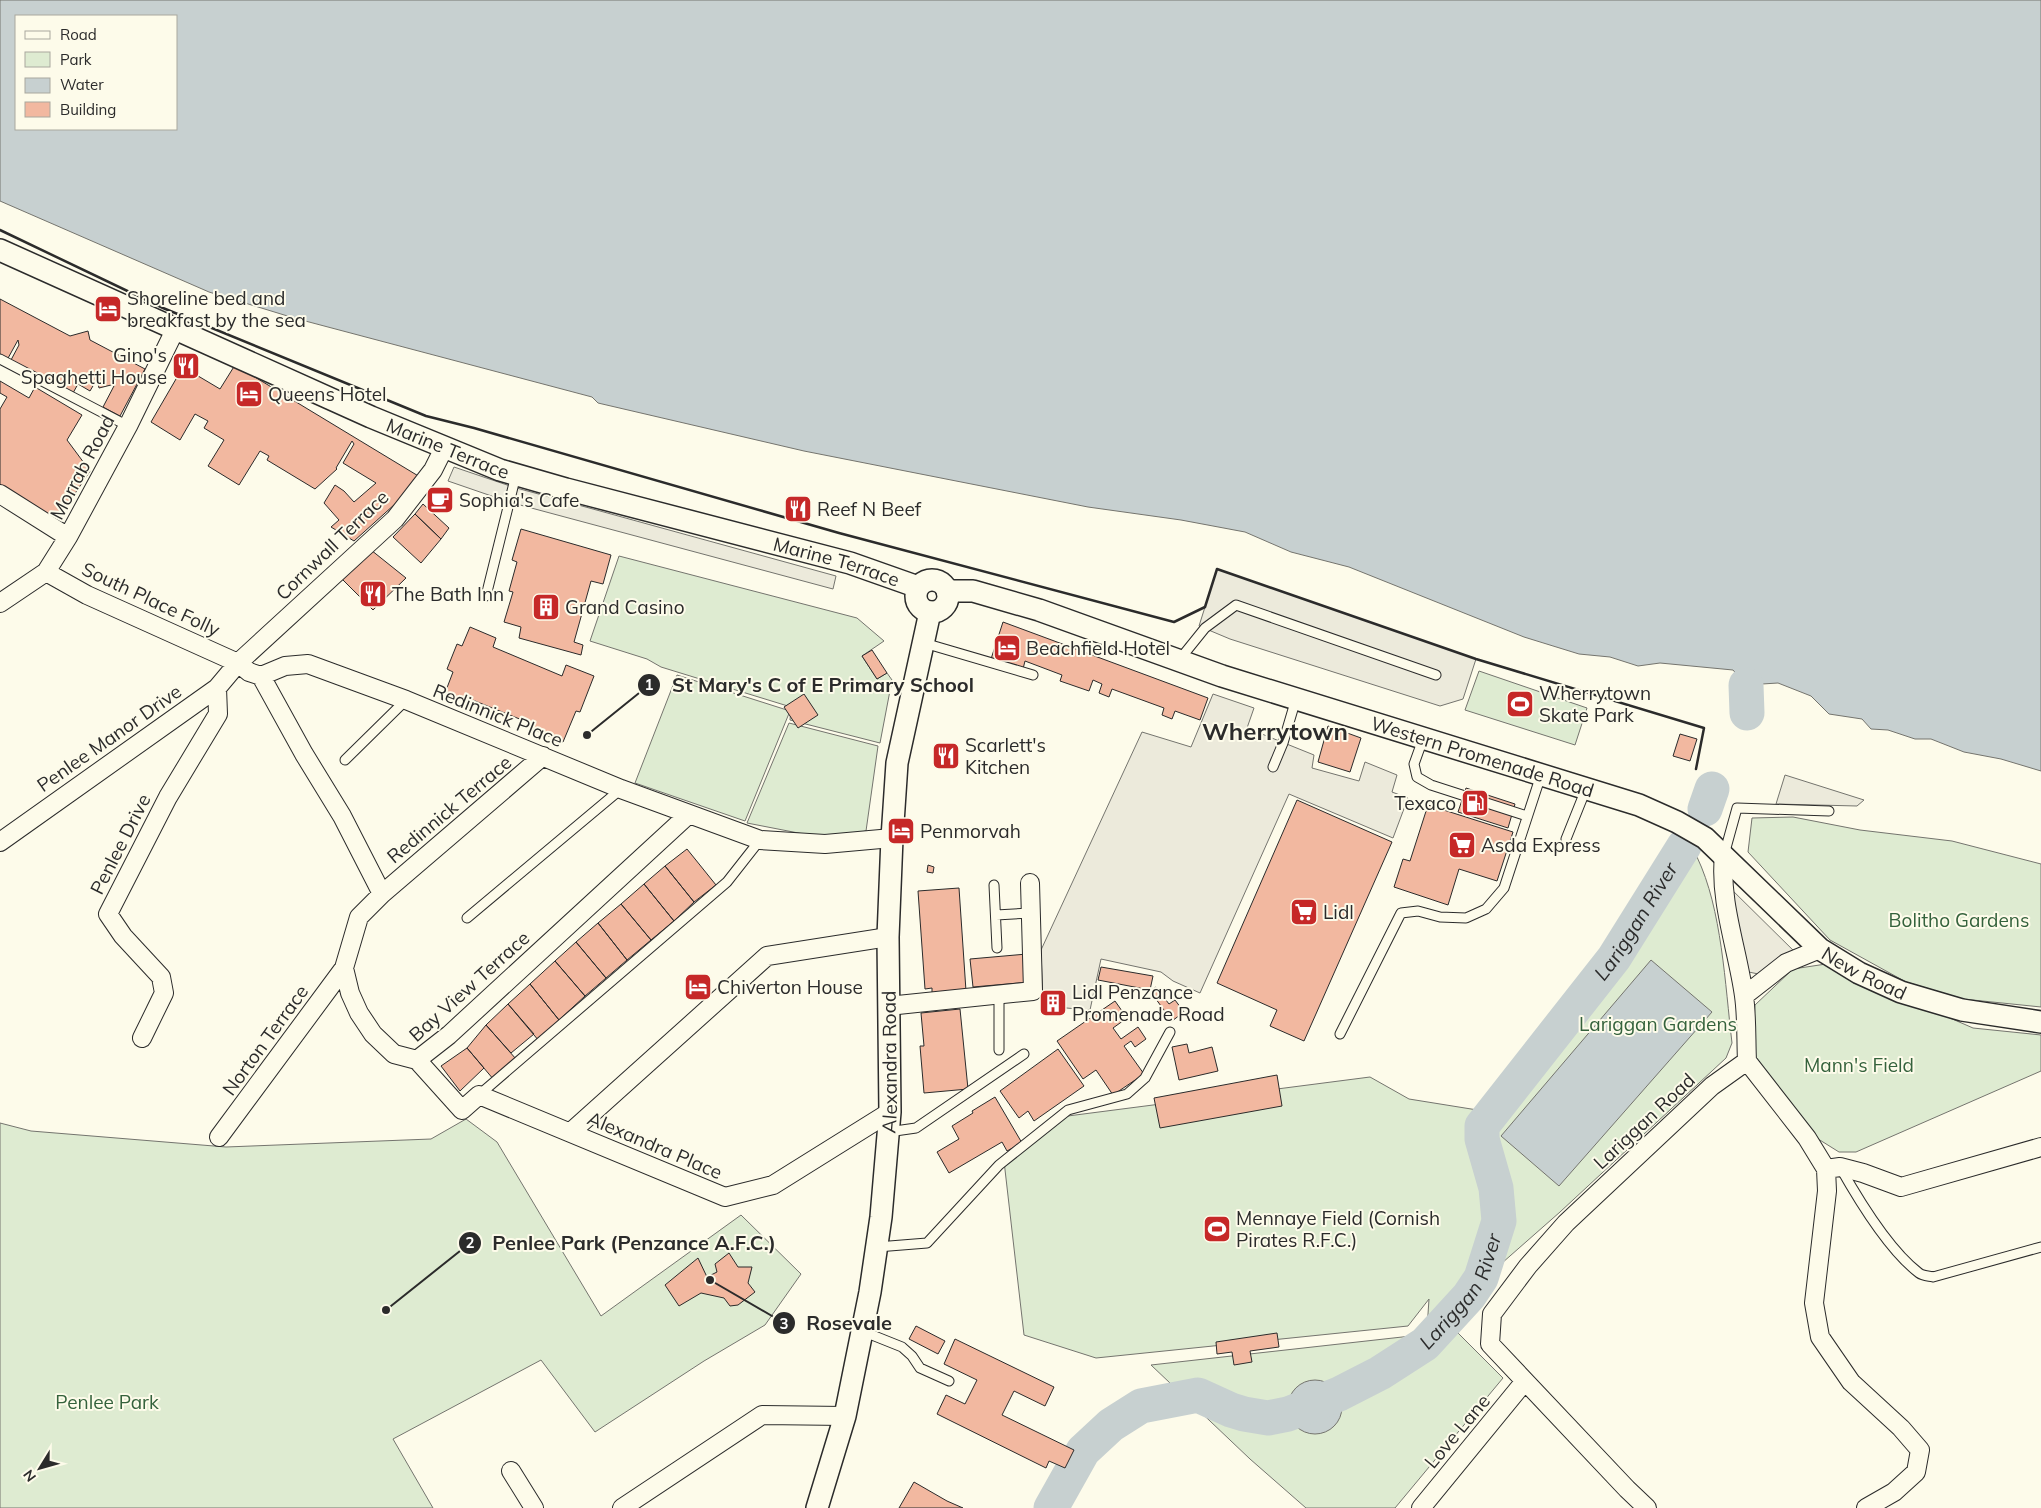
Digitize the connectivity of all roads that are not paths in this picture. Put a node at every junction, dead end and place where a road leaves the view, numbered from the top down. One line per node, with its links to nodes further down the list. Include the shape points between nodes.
1 (0, 250): 2 (street, Marine Terrace)
2 (175, 330): 4 (street, Morrab Road); 5 (street, Marine Terrace)
3 (0, 359): 4 (lane)
4 (128, 426): 8 (street, Morrab Road)
5 (444, 448): 6 (street, Marine Terrace); 17 (street, Cornwall Terrace, via 433,470 395,519)
6 (516, 475): 10 (street, Marine Terrace, via 850,563); 12 (lane)
7 (0, 494): 8 (street)
8 (68, 537): 9 (street, Morrab Road)
9 (46, 572): 13 (street, Morrab Road); 17 (street, South Place Folly, via 87,595)
10 (918, 587): 11 (street, via 934,580 942,583); 14 (street, via 916,602 921,609)
11 (947, 591): 14 (street, via 944,606); 16 (street, Western Promenade Road, via 983,593)
12 (486, 596)
13 (0, 603)
14 (930, 612): 15 (street, Alexandra Road)
15 (923, 643): 18 (lane); 34 (street, Alexandra Road, via 897,763)
16 (1180, 660): 19 (lane, via 1205,628 1236,605); 22 (street, Western Promenade Road)
17 (238, 663): 20 (street); 21 (street, Penlee Manor Drive)
18 (1033, 675)
19 (1436, 675)
20 (261, 676): 23 (street, Redinnick Place, via 285,666 308,664); 41 (street, via 342,816)
21 (217, 688): 37 (street, Penlee Manor Drive); 55 (street, Penlee Drive, via 218,714 168,797 108,914 123,936 162,977 164,993)
22 (1296, 699): 24 (street, Western Promenade Road); 27 (lane)
23 (406, 700): 25 (street, Redinnick Place); 26 (lane)
24 (1423, 738): 28 (street, Western Promenade Road); 33 (lane, via 1414,764 1417,777 1431,785)
25 (543, 756): 29 (street, Redinnick Place); 41 (street, Redinnick Terrace)
26 (345, 760)
27 (1273, 767)
28 (1541, 775): 30 (street, Western Promenade Road); 33 (lane)
29 (621, 789): 32 (street, Redinnick Place); 44 (lane)
30 (1586, 789): 35 (lane); 38 (street, Western Promenade Road, via 1639,805 1677,822 1705,838)
31 (1829, 811): 38 (lane, via 1737,808)
32 (688, 814): 36 (street, Redinnick Place); 58 (street, Bay View Terrace, via 449,1035)
33 (1527, 816): 54 (lane, via 1504,888 1486,910 1466,918 1440,917 1418,911 1401,913)
34 (892, 838): 36 (street, Redinnick Place, via 825,844); 45 (street, Alexandra Road)
35 (1566, 839)
36 (760, 840): 60 (lane, via 727,882)
37 (0, 842)
38 (1724, 856): 47 (street, New Road); 50 (street, via 1723,876)
39 (1030, 883): 42 (street)
40 (994, 885): 43 (lane)
41 (382, 894): 48 (street, Bay View Terrace, via 359,917)
42 (1031, 913): 43 (lane); 49 (street, via 1033,991)
43 (996, 915): 46 (lane)
44 (467, 918)
45 (888, 937): 51 (street, Alexandra Road); 62 (street, via 767,956)
46 (997, 948)
47 (1820, 949): 50 (street, via 1786,963); 52 (street, New Road, via 1859,973 1901,992 1962,1010)
48 (344, 968): 58 (street, Bay View Terrace, via 350,993 373,1034 394,1054); 63 (street, Norton Terrace)
49 (999, 994): 51 (street); 56 (lane)
50 (1744, 996): 59 (street)
51 (888, 1006): 61 (street, Alexandra Road)
52 (2041, 1022)
53 (1170, 1032): 66 (lane, via 1145,1078 1126,1094 1068,1110 999,1165 927,1243)
54 (1340, 1034)
55 (142, 1038)
56 (999, 1050)
57 (1024, 1054): 61 (lane, via 916,1128)
58 (417, 1060): 60 (street, via 462,1110)
59 (1747, 1061): 65 (street); 70 (street, Lariggan Road, via 1712,1086 1566,1222 1492,1314 1490,1344)
60 (479, 1095): 62 (street, Alexandra Place)
61 (889, 1122): 62 (street, Alexandra Place, via 774,1185 724,1197); 66 (street, Alexandra Road)
62 (571, 1132)
63 (219, 1137)
64 (2041, 1147): 65 (street, via 1901,1187 1863,1173)
65 (1833, 1168): 67 (lane, via 1899,1255 1920,1274 1933,1277); 78 (street, via 1814,1303 1820,1337 1851,1382 1920,1450 1916,1472 1894,1492)
66 (877, 1247): 68 (street, Alexandra Road)
67 (2041, 1247)
68 (862, 1331): 69 (lane, via 902,1347 920,1368); 71 (street, Alexandra Road)
69 (949, 1381)
70 (1525, 1381): 76 (street, Love Lane); 77 (street, Lariggan Road)
71 (846, 1416): 73 (street, Alexandra Road); 75 (street, via 762,1415)
72 (511, 1471): 74 (street)
73 (821, 1506)
74 (534, 1508)
75 (622, 1508)
76 (1421, 1508)
77 (1648, 1508)
78 (1866, 1508)

